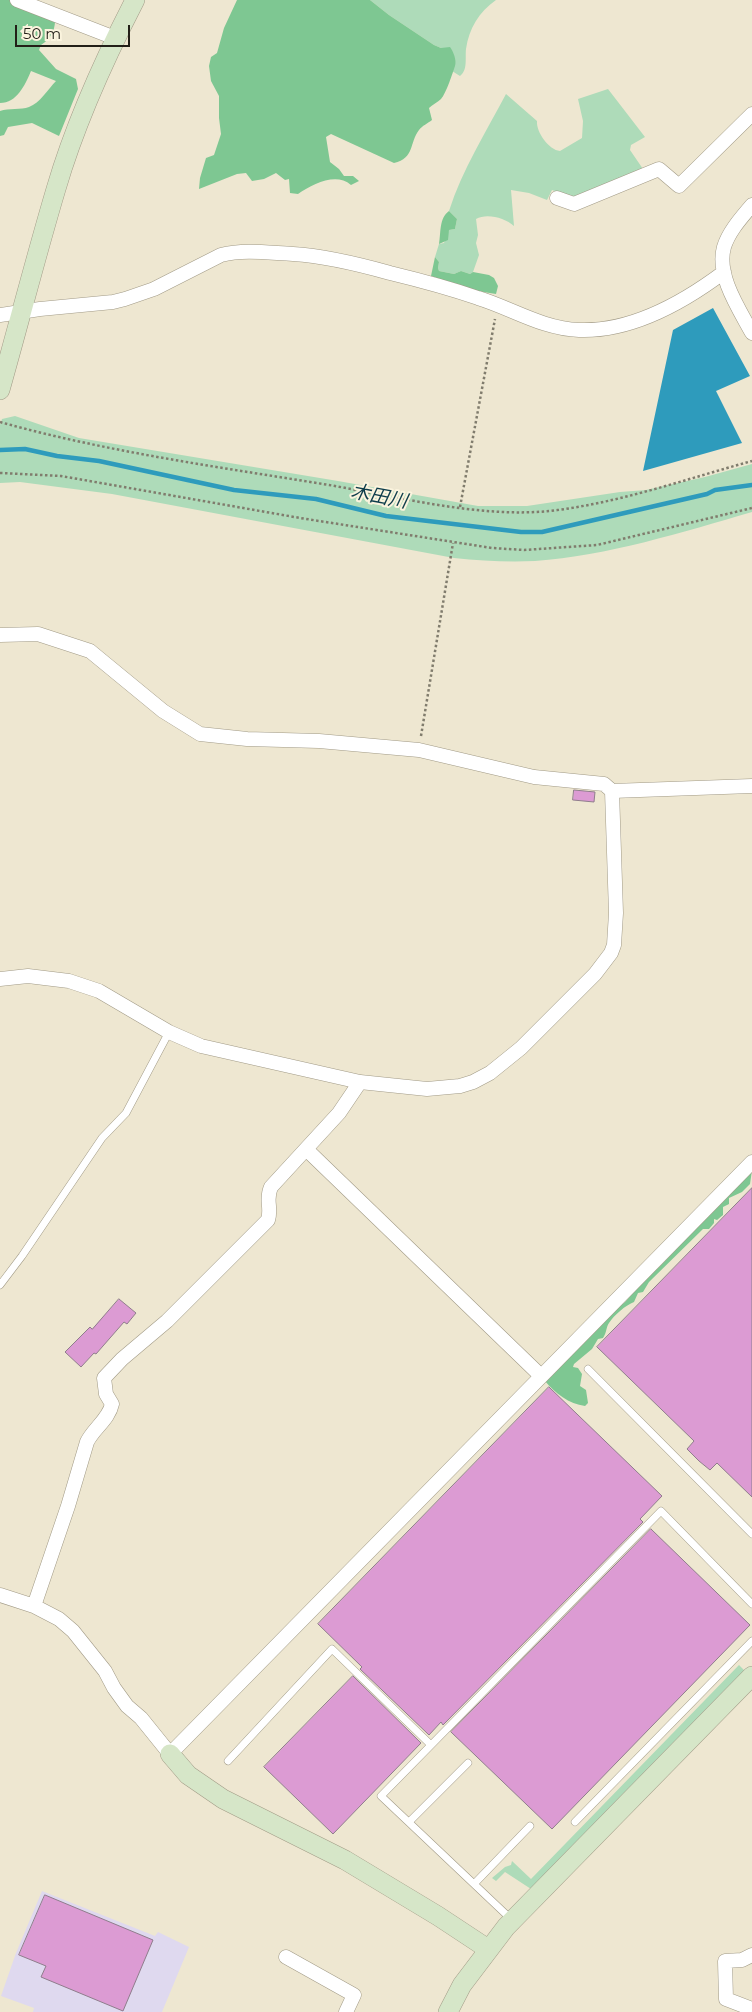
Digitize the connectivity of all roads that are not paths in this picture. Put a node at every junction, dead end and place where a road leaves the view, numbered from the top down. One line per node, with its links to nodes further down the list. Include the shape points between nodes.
1 (17, 0): 3 (street)
2 (135, 0): 3 (street)
3 (115, 38): 8 (street, via 84,109 56,188)
4 (752, 114): 5 (street, via 679,186 659,169 574,204)
5 (558, 198)
6 (752, 205): 7 (street, via 724,246)
7 (724, 272): 8 (street, via 670,306 609,328 577,330 558,328 479,298 322,257 242,252 221,255 137,296 113,302); 10 (street)
8 (23, 312): 9 (street); 11 (street)
9 (0, 315)
10 (752, 334)
11 (0, 390)
12 (0, 635): 14 (street, via 38,634 90,651 163,711 200,734 419,750 534,778 604,784)
13 (752, 786): 14 (street)
14 (612, 792): 17 (street, via 614,945 595,974 521,1048 473,1082 438,1089)
15 (0, 979): 16 (street, via 28,976 69,981 99,991)
16 (168, 1032): 17 (street, via 201,1046); 20 (lane, via 126,1113 102,1138)
17 (360, 1082): 18 (street)
18 (307, 1150): 22 (street); 26 (street, via 271,1187 267,1196 268,1220 167,1321 104,1378 111,1410 87,1442)
19 (752, 1162): 22 (street)
20 (0, 1285)
21 (588, 1370): 23 (lane)
22 (540, 1375): 30 (street)
23 (752, 1534)
24 (0, 1595): 26 (street)
25 (752, 1604): 29 (lane, via 661,1511)
26 (34, 1606): 30 (street, via 60,1619 73,1631 127,1706)
27 (752, 1641): 34 (lane)
28 (752, 1676): 37 (street)
29 (431, 1745): 31 (lane, via 332,1649); 33 (lane, via 381,1796)
30 (170, 1754): 38 (street, via 188,1776 223,1800 344,1860)
31 (228, 1762)
32 (468, 1763): 33 (lane)
33 (409, 1822): 36 (lane)
34 (575, 1822)
35 (530, 1826): 36 (lane)
36 (474, 1884): 37 (lane)
37 (513, 1920): 38 (street)
38 (488, 1950): 43 (street, via 462,1985)
39 (752, 1955): 41 (street, via 742,1960 725,1961 726,1999)
40 (286, 1957): 42 (street, via 354,1995)
41 (752, 2009)
42 (346, 2012)
43 (448, 2012)

